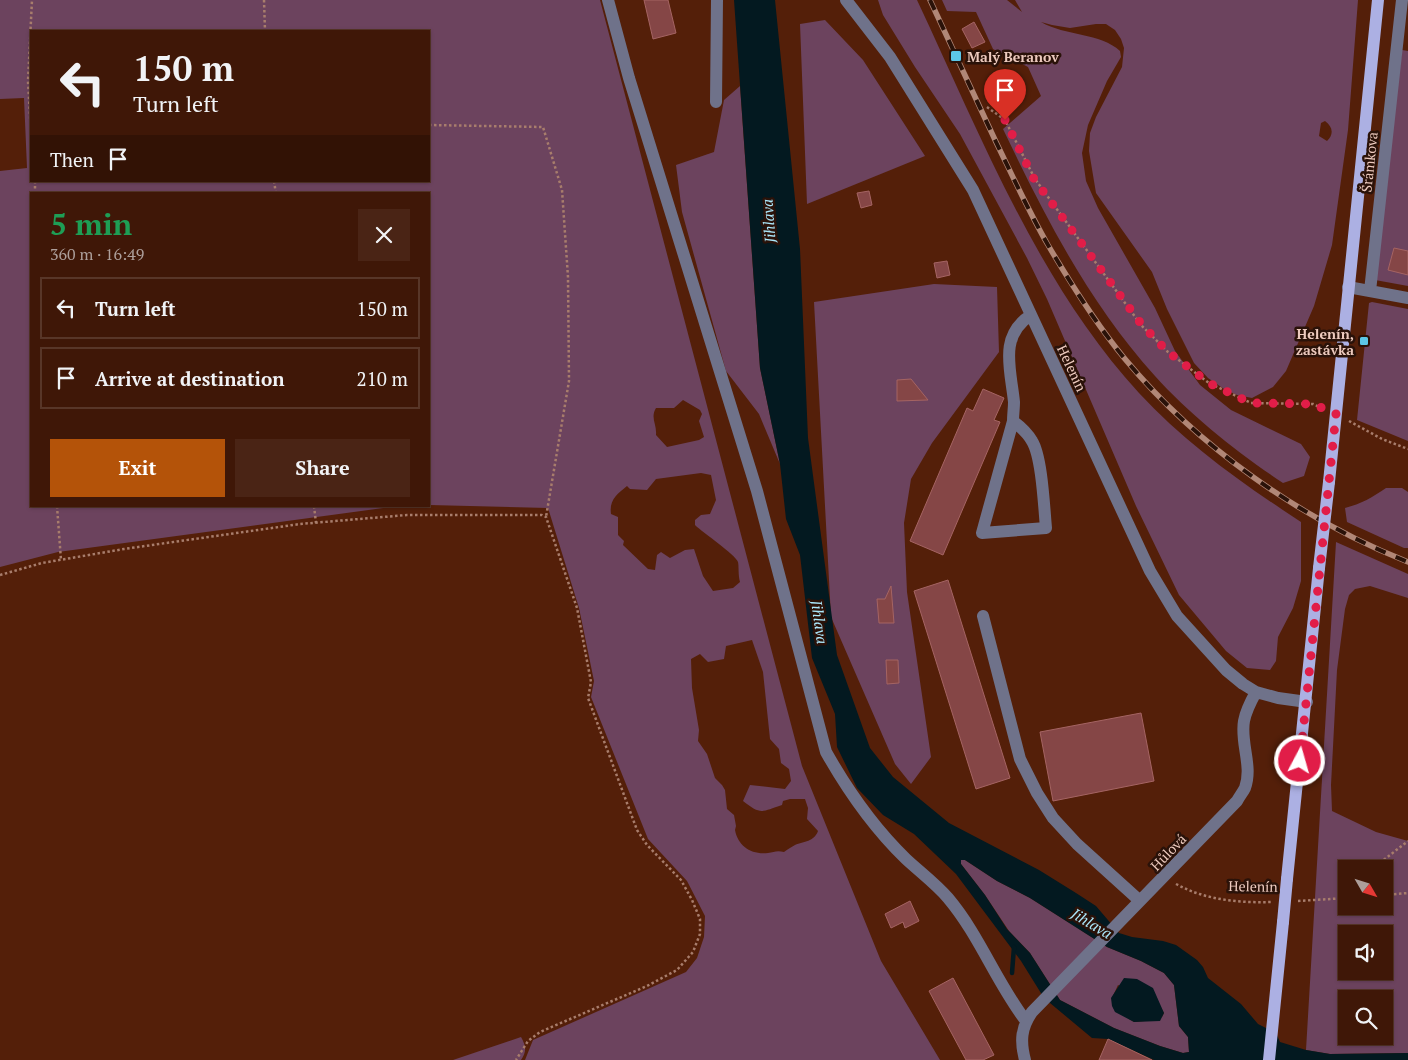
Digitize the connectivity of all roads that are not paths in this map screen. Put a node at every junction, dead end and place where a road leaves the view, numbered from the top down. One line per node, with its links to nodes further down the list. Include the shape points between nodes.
1 (608, 0): 17 (street, via 756,491 826,752 864,812 905,858 947,897 972,930 1010,1000)
2 (717, 0): 7 (street)
3 (1378, 0): 8 (main road)
4 (1402, 0): 6 (street, Šrámkova)
5 (848, 1): 11 (street, Helenín, via 890,57 973,190)
6 (1403, 38): 9 (street, Šrámkova)
7 (716, 102)
8 (1348, 288): 9 (street); 15 (main road, bridge)
9 (1370, 291): 10 (street)
10 (1408, 298)
11 (1031, 316): 12 (street, via 1023,320 1011,339 1008,359); 14 (street, Helenín, via 1150,571 1177,616 1226,670)
12 (1013, 421): 12 (street, via 1005,449 982,533 1046,528 1033,442)
13 (983, 616): 16 (street, via 1020,759 1037,793 1053,818 1077,844)
14 (1256, 692): 15 (street, Helenín); 16 (street, Hůlová, via 1244,720 1248,775 1245,788 1237,801)
15 (1307, 702): 19 (main road, bridge)
16 (1140, 901): 17 (street, Hůlová, via 1038,1004)
17 (1026, 1021): 18 (street, via 1021,1040)
18 (1025, 1060)
19 (1269, 1060)

